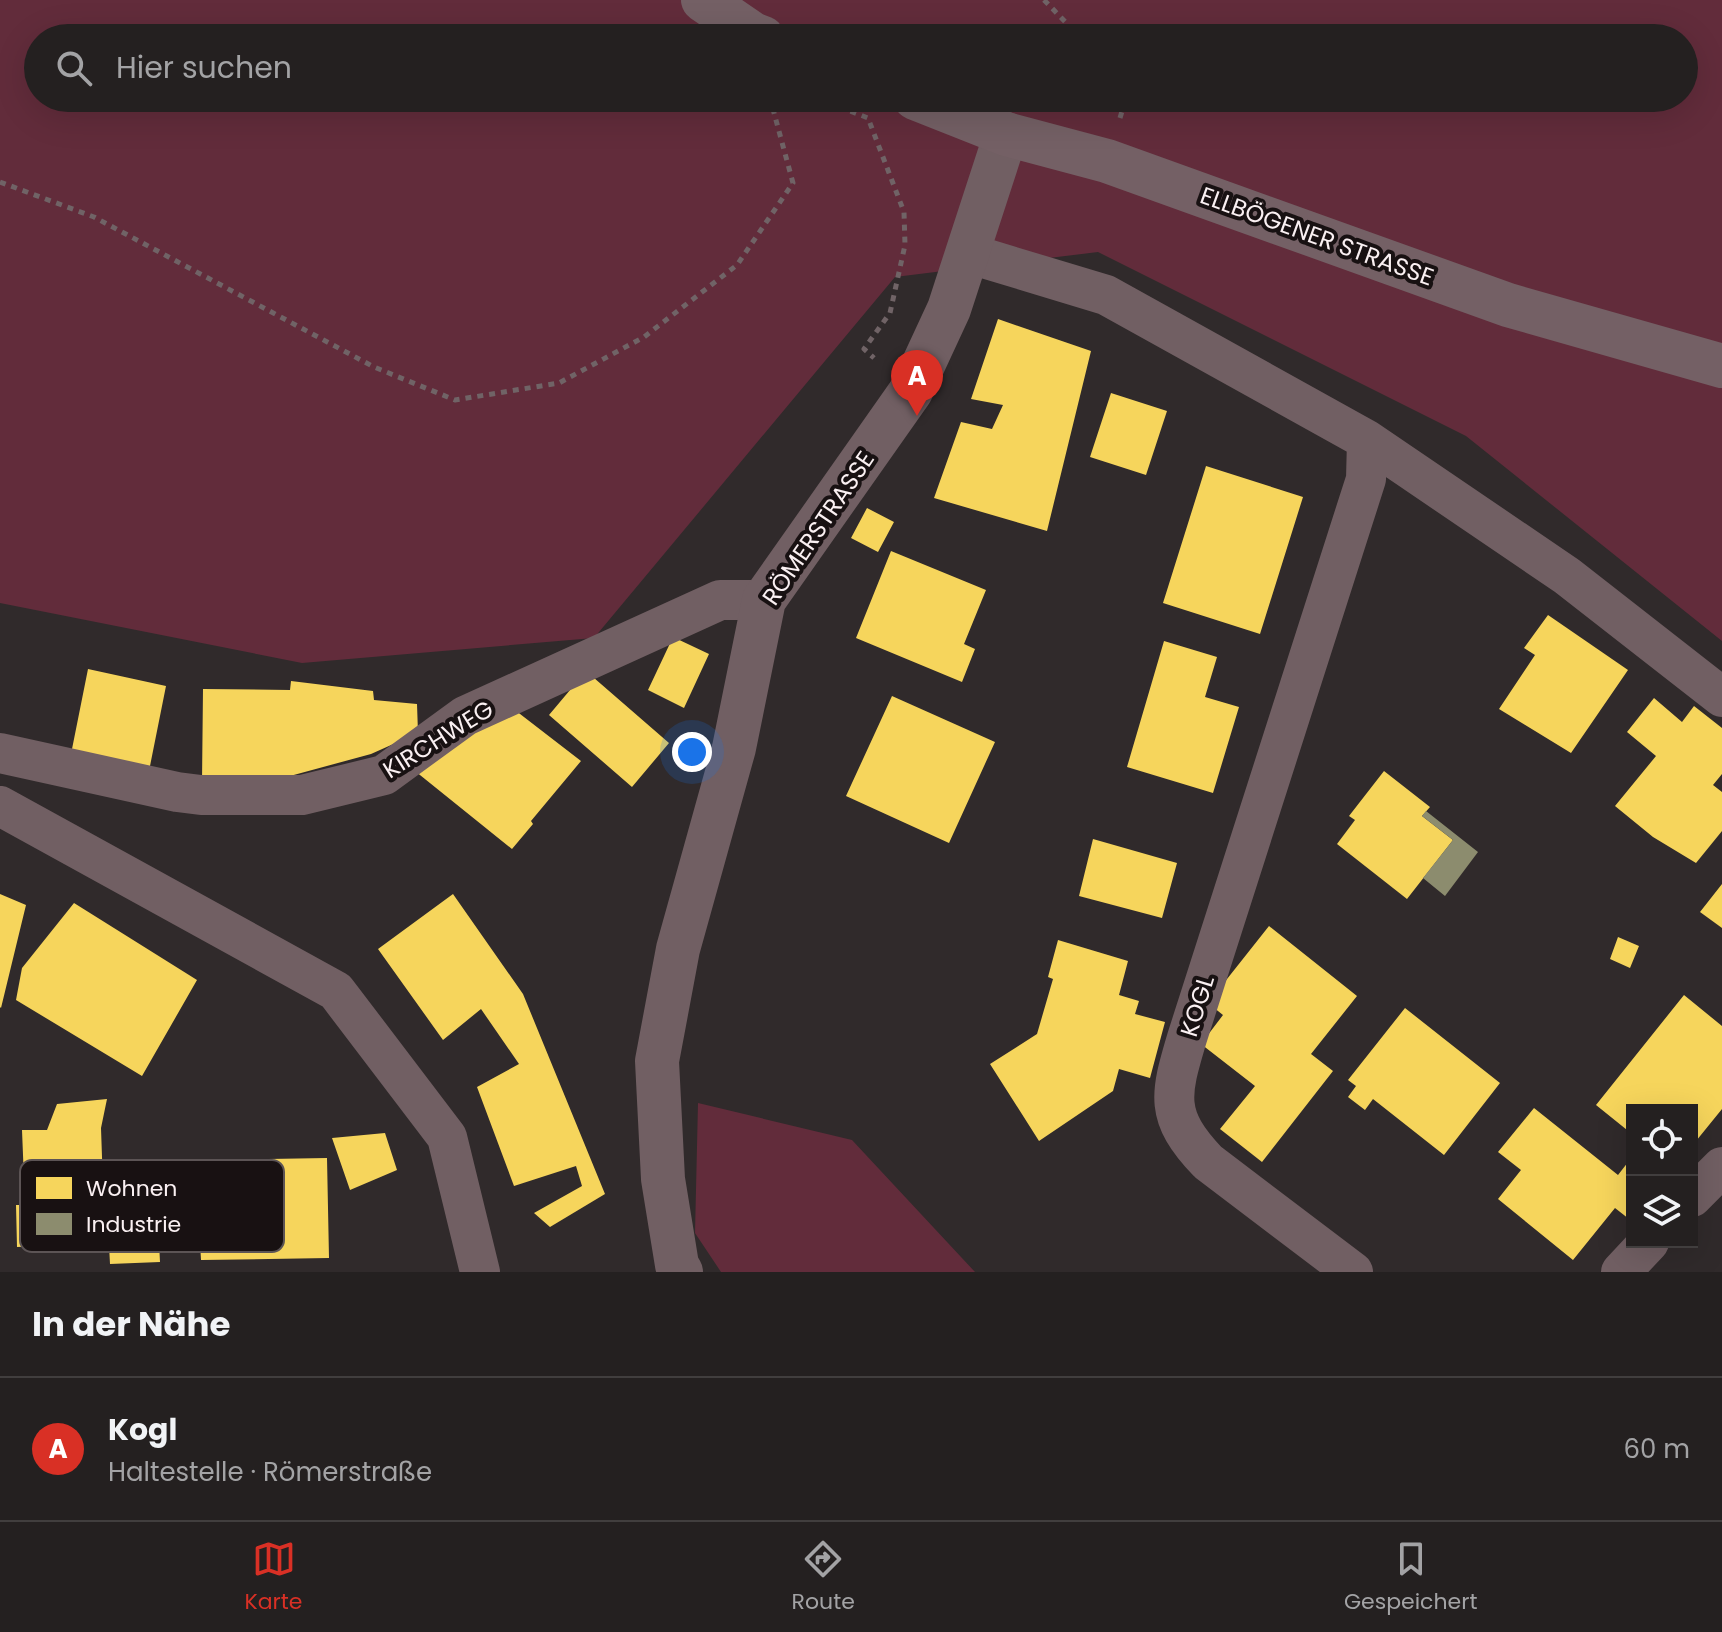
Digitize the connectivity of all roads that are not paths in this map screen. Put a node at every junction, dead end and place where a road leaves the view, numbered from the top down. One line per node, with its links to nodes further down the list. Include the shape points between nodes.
1 (703, 0): 2 (main road)
2 (738, 24)
3 (950, 112): 4 (main road, ELLBÖGENER STRASSE)
4 (1006, 134): 5 (street, RÖMERSTRASSE); 6 (main road, ELLBÖGENER STRASSE, via 1107,161 1508,305)
5 (967, 253): 7 (street, via 1106,295); 8 (street, RÖMERSTRASSE, via 949,309 911,391)
6 (1722, 366)
7 (1367, 440): 9 (street, via 1567,576); 17 (street, KOGL, via 1366,479 1174,1081 1173,1104 1191,1144 1208,1162)
8 (764, 600): 10 (street, KIRCHWEG, via 720,600 465,716 384,775 302,795 177,792); 16 (street, RÖMERSTRASSE, via 734,748 678,949 657,1061 663,1179)
9 (1722, 697)
10 (0, 753)
11 (0, 806): 15 (street, via 336,991 447,1137)
12 (1722, 1167): 13 (street)
13 (1698, 1191)
14 (1643, 1248): 18 (street)
15 (480, 1272)
16 (681, 1272)
17 (1353, 1272)
18 (1621, 1272)

